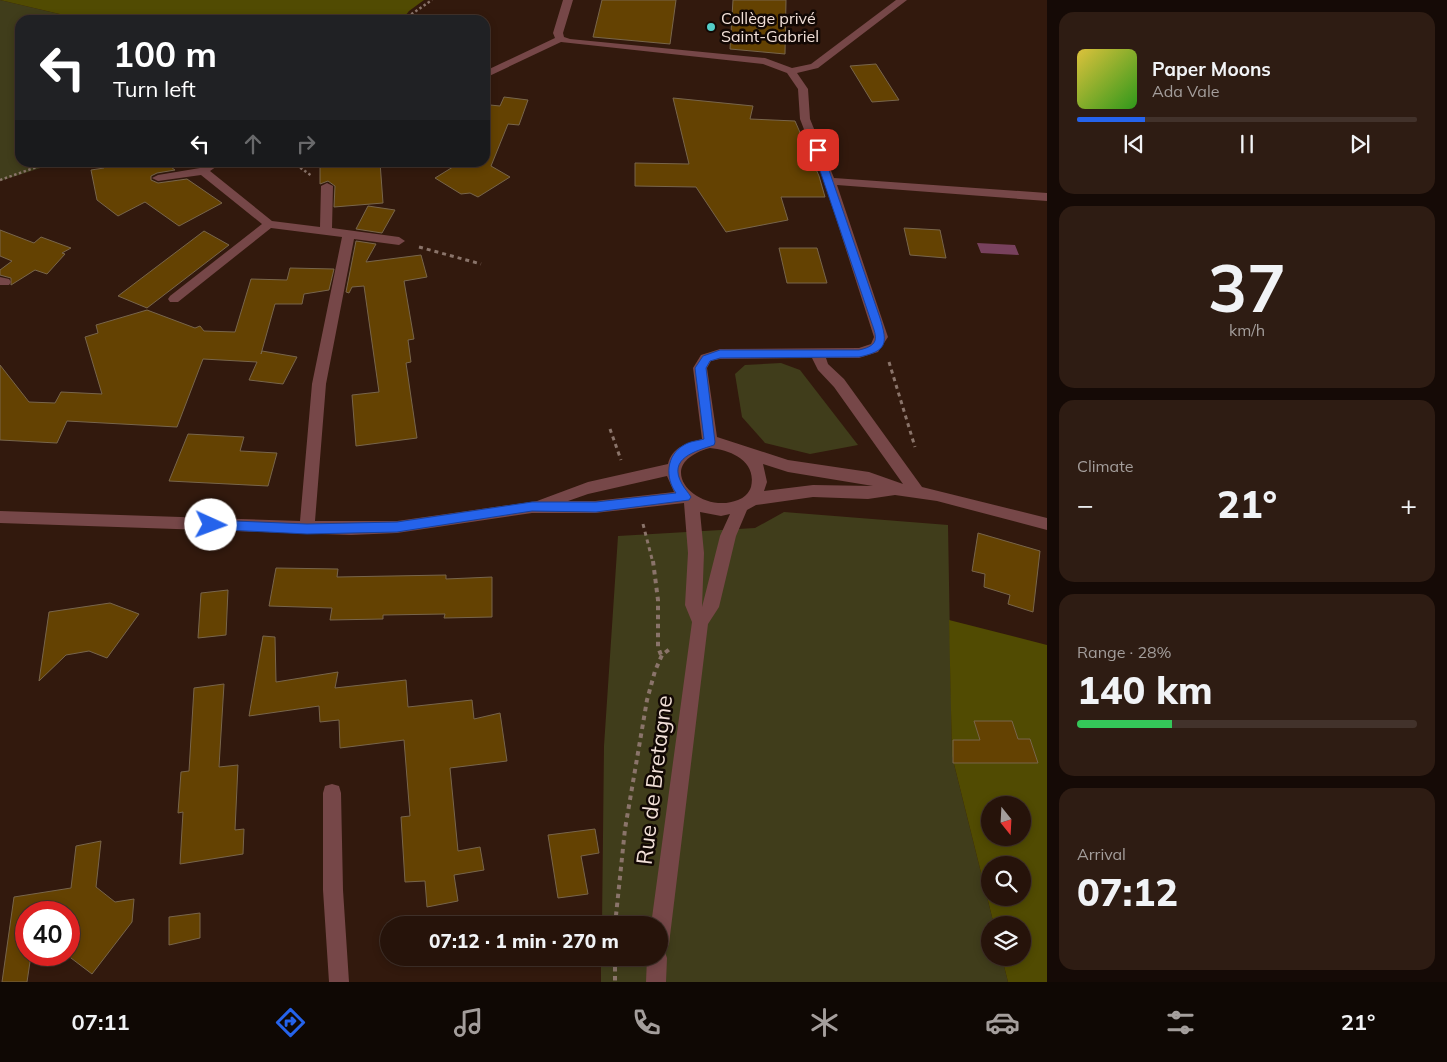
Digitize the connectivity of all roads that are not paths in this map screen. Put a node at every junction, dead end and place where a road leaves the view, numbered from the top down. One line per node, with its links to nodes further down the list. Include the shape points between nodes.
1 (568, 0): 3 (street, via 558,33)
2 (902, 0): 4 (street, via 814,66)
3 (560, 38): 4 (street, via 569,42 765,61); 5 (street)
4 (791, 71): 9 (street, via 803,89 805,119)
5 (490, 73)
6 (210, 167): 7 (street)
7 (203, 171): 8 (street); 12 (street)
8 (158, 178)
9 (830, 182): 11 (street); 17 (street, via 881,338 873,350)
10 (327, 186): 13 (street)
11 (1047, 198)
12 (269, 224): 13 (street); 16 (street)
13 (326, 231): 14 (street)
14 (349, 234): 15 (street); 28 (street, via 319,384)
15 (399, 241)
16 (174, 299)
17 (818, 354): 18 (street, via 720,354 706,358 700,368); 22 (street, via 823,367 839,383)
18 (710, 442): 19 (street, via 723,443); 20 (street, via 689,447 681,453)
19 (746, 454): 21 (street, via 788,466 869,478); 24 (street, via 758,468 760,476 757,492)
20 (673, 469): 23 (street, via 676,484); 25 (street, via 588,488)
21 (896, 489): 22 (street); 24 (street, via 868,493 812,491)
22 (917, 492): 27 (street)
23 (688, 499): 24 (street, via 716,510); 25 (street, via 596,507); 29 (street, Rue de Bretagne, via 696,553 693,606)
24 (746, 502): 29 (street, Rue de Bretagne, via 728,536 711,607)
25 (532, 507): 28 (street, via 397,527)
26 (0, 517): 28 (street)
27 (1047, 524)
28 (307, 529)
29 (700, 622): 31 (street, Rue de Bretagne)
30 (332, 793): 33 (street, via 332,890)
31 (663, 916)
32 (657, 966): 34 (street)
33 (339, 982)
34 (656, 982)

